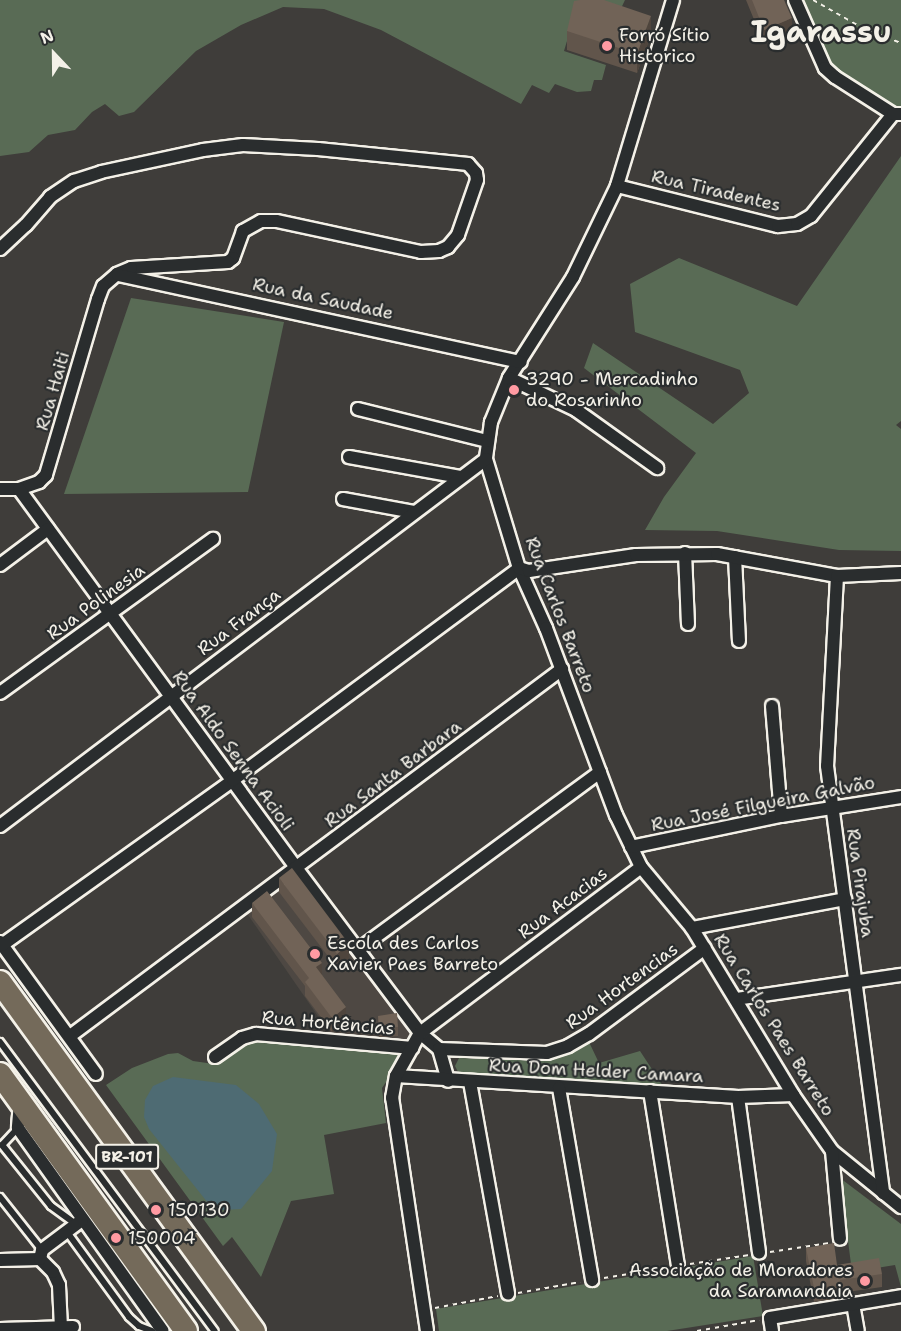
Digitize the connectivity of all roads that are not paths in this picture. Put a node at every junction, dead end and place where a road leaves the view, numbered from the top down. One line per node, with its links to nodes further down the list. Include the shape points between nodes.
1 (673, 0): 4 (street, Rua Carlos Barreto)
2 (795, 0): 3 (street, via 825,68)
3 (897, 114): 4 (street, Rua Tiradentes, via 811,216 797,224 778,226)
4 (617, 186): 7 (street, Rua Carlos Barreto, via 573,277)
5 (0, 249): 6 (street, via 50,197 74,181 203,150 243,145 318,149 468,164 476,173 458,235 439,251 421,252 261,221 243,231 228,262 131,268)
6 (117, 274): 7 (street, Rua da Saudade); 16 (street, Rua Haiti, via 103,286 98,299 46,475 39,483)
7 (521, 362): 8 (street, Rua Carlos Barreto)
8 (509, 378): 10 (street, Rua Carlos Barreto); 13 (street, via 576,410)
9 (358, 409): 10 (street)
10 (487, 441): 12 (street, Rua Carlos Barreto)
11 (349, 457): 14 (street)
12 (486, 459): 14 (street, Rua França); 24 (street, Rua Carlos Barreto)
13 (657, 468)
14 (460, 477): 18 (street, Rua França)
15 (0, 489): 16 (street, Rua Haiti)
16 (20, 489): 19 (street, Rua Aldo Senna Acioli)
17 (343, 499): 18 (street)
18 (414, 512): 32 (street, Rua França)
19 (48, 529): 23 (street); 27 (street, Rua Aldo Senna Acioli)
20 (213, 539): 27 (street, Rua Polinesia)
21 (685, 553): 22 (street); 24 (street, via 636,555 529,571); 28 (street)
22 (735, 557): 26 (street); 29 (street)
23 (0, 566)
24 (519, 568): 30 (street, Rua Carlos Barreto); 35 (street)
25 (901, 573): 26 (street)
26 (837, 576): 37 (street, Rua Pirajuba, via 827,766)
27 (109, 615): 31 (street, Rua Polinesia); 32 (street, Rua Aldo Senna Acioli)
28 (688, 624)
29 (739, 641)
30 (562, 669): 34 (street, Rua Carlos Barreto); 42 (street, Rua Santa Barbara)
31 (0, 693)
32 (170, 696): 35 (street, Rua Aldo Senna Acioli); 39 (street, Rua França)
33 (772, 706): 38 (street)
34 (600, 772): 40 (street, Rua Carlos Barreto); 47 (street)
35 (233, 780): 42 (street, Rua Aldo Senna Acioli); 45 (street)
36 (901, 797): 37 (street, Rua José Filgueira Galvão)
37 (831, 809): 38 (street, Rua José Filgueira Galvão); 43 (street, Rua Pirajuba)
38 (781, 816): 40 (street, Rua José Filgueira Galvão)
39 (0, 826)
40 (631, 847): 41 (street, Rua Carlos Paes Barreto)
41 (641, 867): 44 (street, Rua Carlos Paes Barreto); 52 (street, Rua Acacias)
42 (297, 869): 47 (street, Rua Aldo Senna Acioli); 53 (street, Rua Santa Barbara)
43 (845, 898): 44 (street); 50 (street, Rua Pirajuba)
44 (692, 928): 46 (street, Rua Carlos Paes Barreto)
45 (1, 943): 53 (street)
46 (705, 948): 51 (street, Rua Carlos Paes Barreto); 56 (street, Rua Hortencias, via 568,1046 548,1053)
47 (359, 949): 52 (street, Rua Aldo Senna Acioli)
48 (901, 975): 50 (street)
49 (0, 982): 89 (highway, BR-101)
50 (854, 983): 51 (street); 71 (street, Rua Pirajuba)
51 (736, 999): 65 (street, Rua Carlos Paes Barreto)
52 (420, 1033): 55 (street); 56 (street)
53 (70, 1036): 59 (street)
54 (0, 1042): 88 (lane)
55 (412, 1048): 57 (street, Rua Hortências, via 256,1034 242,1038); 60 (street)
56 (439, 1049): 61 (street)
57 (215, 1057)
58 (0, 1074): 67 (highway, BR-101)
59 (96, 1074)
60 (396, 1076): 61 (street, Rua Dom Helder Camara); 90 (street, via 392,1098)
61 (448, 1081): 62 (street, Rua Dom Helder Camara)
62 (471, 1082): 63 (street, Rua Dom Helder Camara); 81 (street)
63 (559, 1088): 64 (street, Rua Dom Helder Camara); 80 (street)
64 (650, 1090): 66 (street, Rua Dom Helder Camara); 79 (street)
65 (793, 1095): 66 (street, Rua Dom Helder Camara); 70 (street, Rua Carlos Paes Barreto)
66 (738, 1097): 76 (street)
67 (20, 1101): 68 (street); 87 (highway, BR-101)
68 (18, 1128): 69 (lane); 74 (street)
69 (1, 1146): 74 (lane, via 51,1206)
70 (832, 1151): 71 (street, Rua Carlos Paes Barreto); 75 (street)
71 (883, 1193): 73 (street, Rua Carlos Paes Barreto)
72 (0, 1197): 77 (lane)
73 (901, 1207)
74 (75, 1225): 77 (street); 85 (lane, via 129,1317); 86 (street)
75 (840, 1239)
76 (759, 1253)
77 (41, 1255): 78 (street); 84 (street, via 57,1279 67,1328)
78 (0, 1260)
79 (678, 1266)
80 (592, 1280)
81 (508, 1294)
82 (901, 1296): 83 (street)
83 (853, 1304): 91 (street, via 770,1318); 92 (street)
84 (0, 1329)
85 (152, 1331)
86 (163, 1331)
87 (186, 1331)
88 (215, 1331)
89 (254, 1331)
90 (427, 1331)
91 (772, 1331)
92 (858, 1331)

